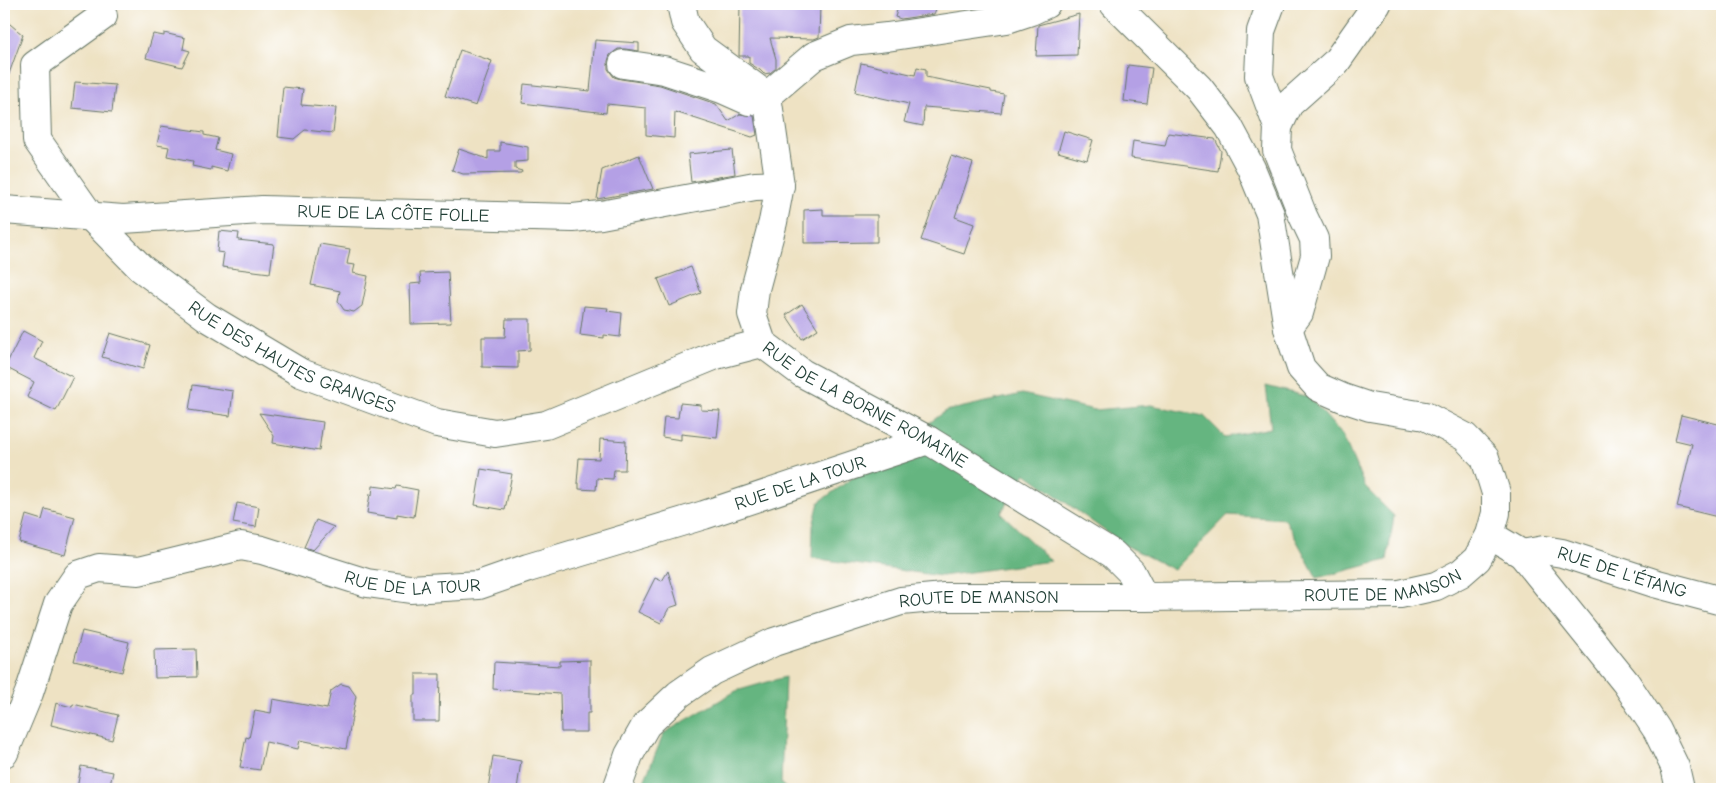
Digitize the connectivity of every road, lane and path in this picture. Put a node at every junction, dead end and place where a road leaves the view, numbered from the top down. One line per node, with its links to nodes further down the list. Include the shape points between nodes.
1 (681, 4): 8 (street, via 685,22 703,49)
2 (1046, 4): 8 (street, via 1007,19 851,41 814,56)
3 (1114, 4): 13 (street, ROUTE DE MANSON, via 1199,88 1229,127 1270,214)
4 (1271, 4): 9 (street, via 1261,31 1259,76)
5 (1377, 4): 9 (street, via 1336,62 1290,104)
6 (103, 16): 12 (street, RUE DES HAUTES GRANGES, via 35,65 37,140)
7 (623, 64): 8 (street, via 664,70 750,101)
8 (766, 96): 10 (street, RUE DE LA BORNE ROMAINE)
9 (1278, 127): 13 (street, via 1277,150 1314,240 1315,256 1299,313)
10 (780, 185): 12 (street, RUE DE LA CÔTE FOLLE, via 755,186 573,218 262,210 123,219); 14 (street, RUE DE LA BORNE ROMAINE, via 752,314)
11 (4, 210): 12 (street, RUE DE LA CÔTE FOLLE)
12 (91, 217): 14 (street, RUE DES HAUTES GRANGES, via 141,268 208,317 301,374 437,423 495,432 546,425 716,355)
13 (1288, 328): 16 (street, ROUTE DE MANSON, via 1301,368 1318,387 1370,407 1425,416 1465,437 1485,458 1496,493 1496,513)
14 (762, 343): 15 (street, RUE DE LA BORNE ROMAINE, via 802,373)
15 (928, 440): 18 (street, RUE DE LA BORNE ROMAINE, via 1113,554 1131,572); 20 (street, RUE DE LA TOUR, via 704,516 479,585 410,589 367,583 241,546 139,572 99,568 78,575 58,604 29,693)
16 (1490, 535): 17 (street); 18 (street, ROUTE DE MANSON, via 1477,559 1461,573 1436,586 1400,594)
17 (1522, 554): 19 (street, RUE DE L'ÉTANG, via 1544,550 1562,553); 22 (street, via 1626,683 1647,714 1675,767)
18 (1144, 597): 21 (street, ROUTE DE MANSON, via 944,597 901,601 774,642 712,672 679,694 646,725 629,755)
19 (1722, 601)
20 (4, 753)
21 (617, 789)
22 (1680, 789)

